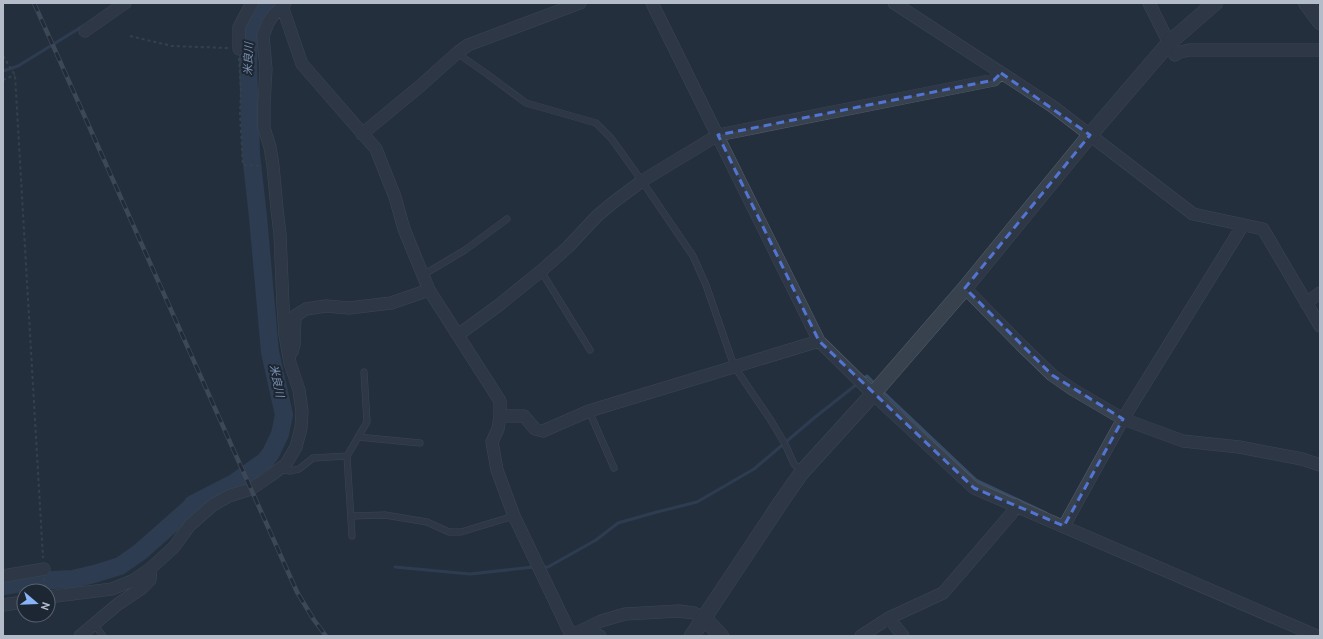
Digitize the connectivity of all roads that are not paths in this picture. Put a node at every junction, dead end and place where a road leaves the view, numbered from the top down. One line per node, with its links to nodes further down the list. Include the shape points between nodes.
1 (125, 3): 11 (street)
2 (252, 3): 13 (street, via 239,27)
3 (580, 3): 15 (street, via 468,45)
4 (652, 3): 18 (street)
5 (894, 3): 16 (street)
6 (1149, 3): 12 (street)
7 (1215, 3): 12 (street)
8 (1306, 3): 10 (street)
9 (283, 5): 17 (street, via 302,64); 33 (street, via 268,23 263,36 266,69 264,128 273,166 280,234 283,306)
10 (1320, 22)
11 (85, 31)
12 (1169, 43): 14 (street, via 1175,55 1189,50); 19 (street)
13 (239, 48)
14 (1320, 50)
15 (456, 53): 17 (street); 20 (lane, via 526,103 596,123 611,138)
16 (1001, 73): 18 (street, via 994,80); 19 (street, via 1052,106)
17 (362, 134): 24 (street, via 376,149)
18 (718, 135): 20 (street); 31 (street)
19 (1090, 135): 22 (street, via 1193,214); 25 (street)
20 (642, 181): 23 (street, via 597,216); 34 (lane, via 693,256 706,285)
21 (506, 219): 24 (lane, via 465,250)
22 (1243, 225): 28 (street, via 1262,229); 39 (street)
23 (541, 271): 30 (street); 32 (lane)
24 (423, 275): 26 (street)
25 (964, 288): 36 (street); 39 (street, via 1052,375)
26 (429, 290): 30 (street); 33 (street, via 391,303 349,308 326,306 306,309 296,316)
27 (1320, 293): 28 (street)
28 (1306, 303): 29 (street)
29 (1320, 326)
30 (458, 335): 38 (street, via 500,401)
31 (819, 341): 34 (street); 36 (street)
32 (590, 350)
33 (290, 363): 45 (street, via 300,390 301,428 296,447 286,464)
34 (734, 366): 37 (street); 46 (lane, via 774,426 794,464)
35 (364, 372): 40 (lane, via 367,422)
36 (874, 394): 46 (street); 47 (street, via 974,488)
37 (589, 411): 38 (street, via 543,431 535,429 524,416); 44 (lane)
38 (500, 416): 49 (street, via 492,442 497,470)
39 (1123, 419): 43 (street, via 1183,441 1302,458); 50 (street)
40 (358, 437): 41 (lane); 42 (lane)
41 (420, 443)
42 (347, 456): 45 (lane, via 313,458 299,469); 48 (lane)
43 (1320, 465)
44 (614, 468)
45 (279, 469): 53 (street, via 251,489 230,496 213,506 190,525 174,547)
46 (802, 472): 58 (street)
47 (1016, 505): 50 (street); 59 (street, via 944,593)
48 (351, 516): 49 (lane, via 385,515 428,522 449,532 461,532); 51 (lane)
49 (514, 516): 64 (street)
50 (1064, 526): 70 (street)
51 (352, 536)
52 (44, 568): 54 (street)
53 (151, 568): 55 (street, via 134,580 112,589); 60 (street, via 150,580 142,588)
54 (3, 576)
55 (56, 596)
56 (16, 603): 57 (street)
57 (3, 605)
58 (704, 618): 61 (street, via 679,610 625,614 601,621); 66 (street); 67 (street)
59 (889, 618): 68 (street); 69 (street)
60 (94, 624): 62 (street); 63 (lane)
61 (586, 629): 64 (street); 65 (street)
62 (80, 636)
63 (103, 636)
64 (571, 636)
65 (600, 636)
66 (692, 636)
67 (721, 636)
68 (861, 636)
69 (903, 636)
70 (1317, 636)

